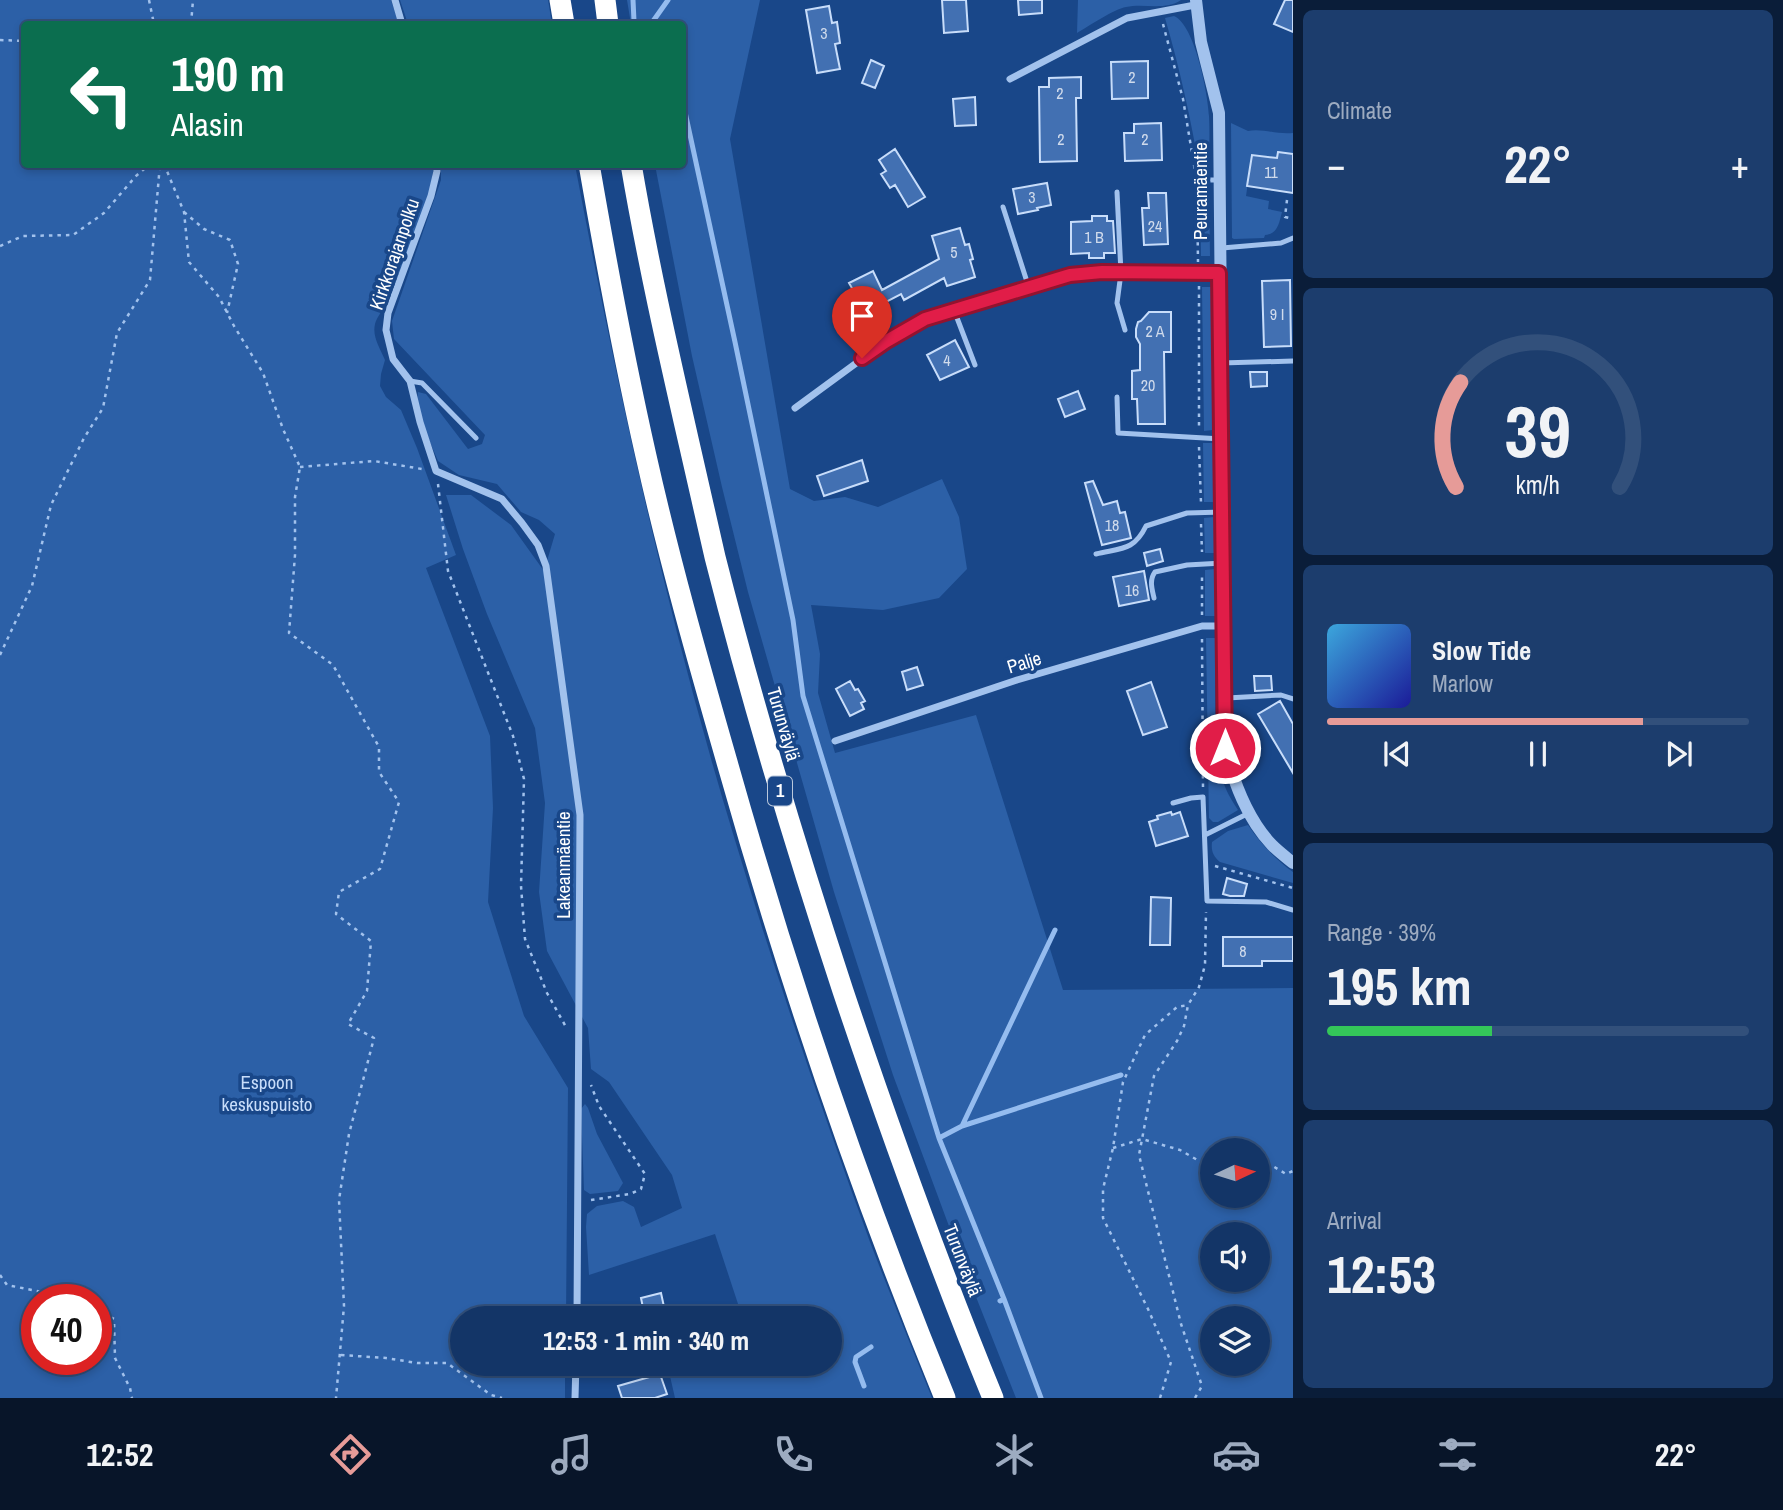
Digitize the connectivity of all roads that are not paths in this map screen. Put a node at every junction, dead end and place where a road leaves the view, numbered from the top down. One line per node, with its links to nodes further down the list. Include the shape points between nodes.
1 (395, 0): 5 (street)
2 (560, 0): 6 (highway)
3 (605, 0): 7 (highway)
4 (1195, 2): 8 (street, via 1127,18); 13 (street, Peuramäentie, via 1219,113)
5 (401, 21)
6 (564, 21)
7 (608, 21)
8 (1010, 79)
9 (437, 168): 26 (street, Kirkkorajanpolku, via 431,197 388,313 386,330 393,359)
10 (590, 168): 48 (highway, 1, via 646,456 741,814 828,1090)
11 (632, 168): 49 (highway, Turunväylä / 1, via 715,555 782,800 923,1221)
12 (1197, 180): 13 (lane)
13 (1219, 180): 17 (street, Peuramäentie)
14 (1118, 192): 18 (lane)
15 (1003, 207): 20 (lane)
16 (1293, 237): 17 (lane, via 1281,243)
17 (1219, 248): 19 (street, Peuramäentie)
18 (1121, 272): 19 (street); 20 (street, via 1070,275); 22 (lane, via 1117,303)
19 (1219, 273): 24 (street, Peuramäentie)
20 (1029, 288): 21 (street)
21 (954, 310): 25 (lane); 28 (street, via 925,319 885,342)
22 (1125, 330)
23 (1293, 361): 24 (lane)
24 (1221, 363): 30 (street, Peuramäentie)
25 (975, 365)
26 (410, 382): 29 (lane, via 422,383); 31 (street, Kirkkorajanpolku)
27 (1116, 397): 30 (lane, via 1118,433)
28 (795, 408)
29 (476, 438)
30 (1222, 439): 32 (street, Peuramäentie)
31 (436, 471): 45 (street, Lakeanmäentie, via 502,499 538,545 546,566 580,815)
32 (1223, 512): 33 (lane, via 1187,513 1146,526 1129,546); 34 (street, Peuramäentie)
33 (1096, 554)
34 (1223, 563): 35 (lane, via 1155,572 1151,583); 36 (street, Peuramäentie)
35 (1154, 598)
36 (1224, 626): 37 (street, Peuramäentie); 39 (street, Palje, via 1202,626 1017,680)
37 (1225, 698): 38 (lane, via 1281,695); 41 (street, Peuramäentie, via 1225,748)
38 (1293, 699)
39 (835, 741)
40 (1173, 803): 42 (lane, via 1203,797)
41 (1249, 813): 42 (lane); 43 (street, Peuramäentie, via 1271,844)
42 (1205, 835): 44 (lane, via 1207,901 1266,902)
43 (1293, 863)
44 (1293, 910)
45 (577, 1306)
46 (576, 1376): 47 (street)
47 (575, 1398)
48 (945, 1398)
49 (993, 1398)

